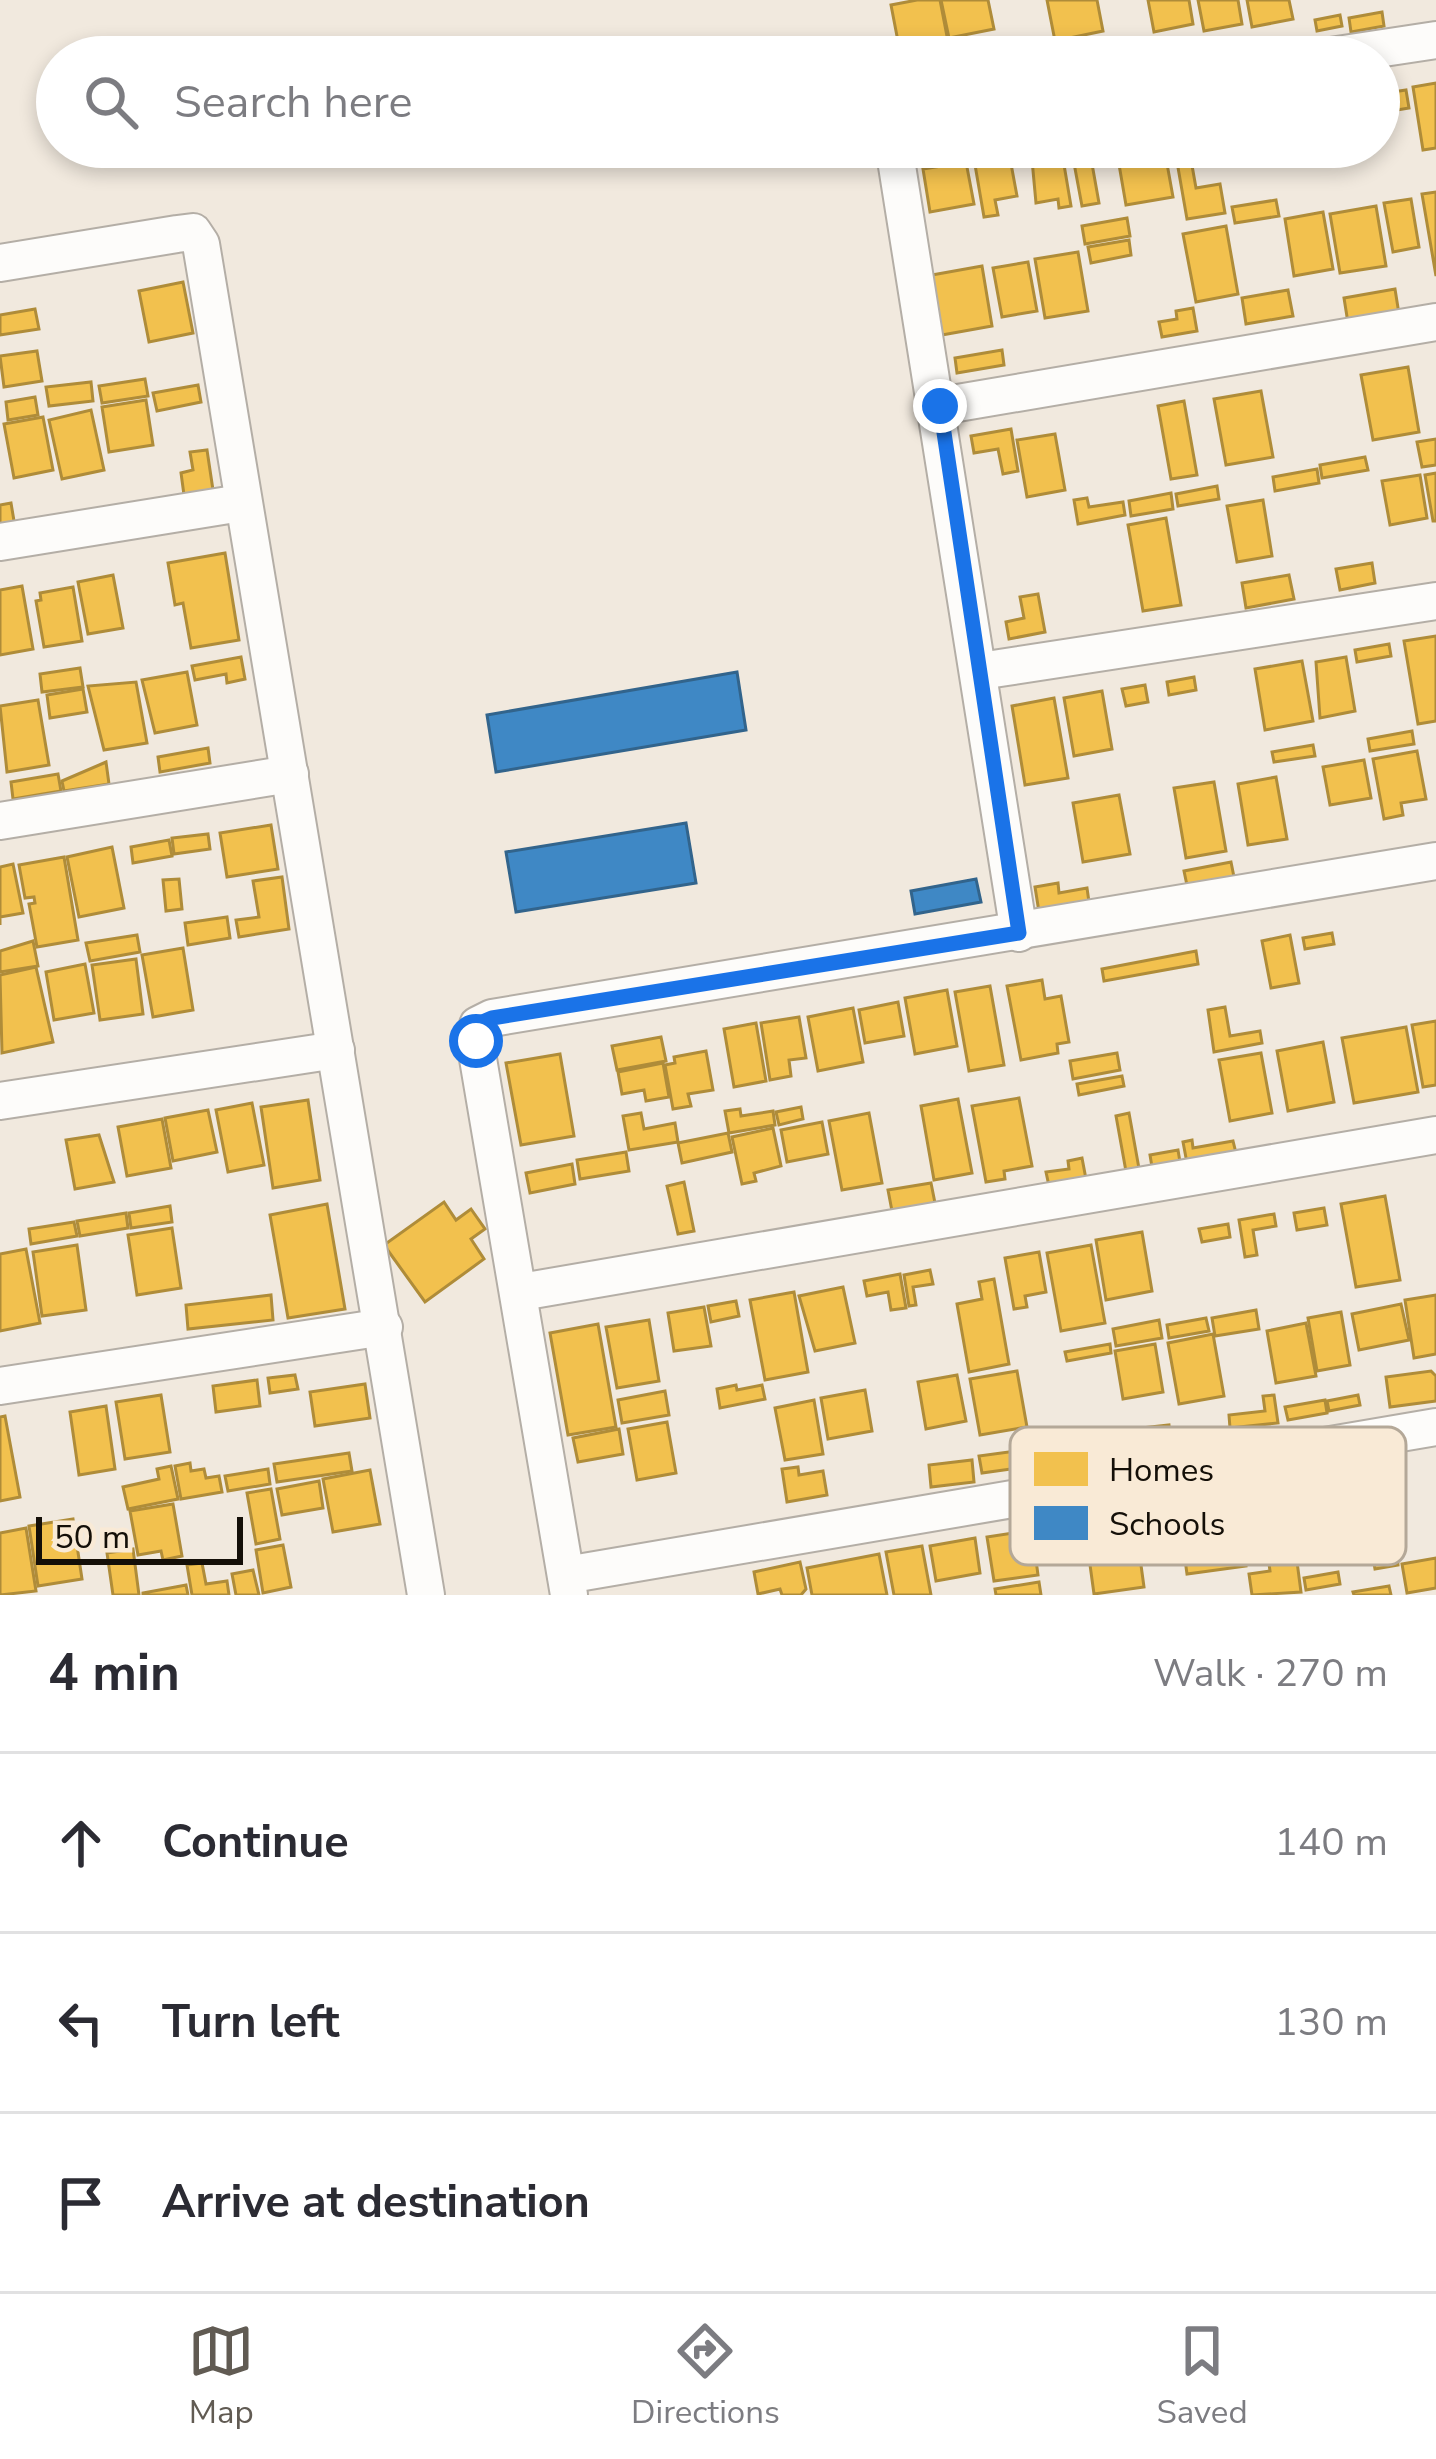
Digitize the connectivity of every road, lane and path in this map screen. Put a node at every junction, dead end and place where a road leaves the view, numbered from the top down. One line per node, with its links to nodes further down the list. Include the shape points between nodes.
1 (1436, 40): 2 (street)
2 (1400, 45)
3 (898, 168): 6 (street)
4 (0, 263): 7 (street, via 193,232)
5 (1436, 322): 6 (street)
6 (940, 406): 10 (street)
7 (241, 503): 8 (street); 11 (street)
8 (0, 542)
9 (1436, 601): 10 (street)
10 (980, 671): 14 (street)
11 (290, 774): 12 (street); 15 (street)
12 (0, 821)
13 (1436, 862): 14 (street)
14 (1019, 933): 18 (street, via 478,1024)
15 (336, 1050): 16 (street); 19 (street)
16 (0, 1102)
17 (1436, 1136): 18 (street)
18 (521, 1292): 24 (street)
19 (384, 1327): 20 (street); 25 (street)
20 (0, 1386)
21 (1436, 1427): 22 (street)
22 (1406, 1432)
23 (1010, 1504): 24 (street)
24 (567, 1585)
25 (426, 1595)

